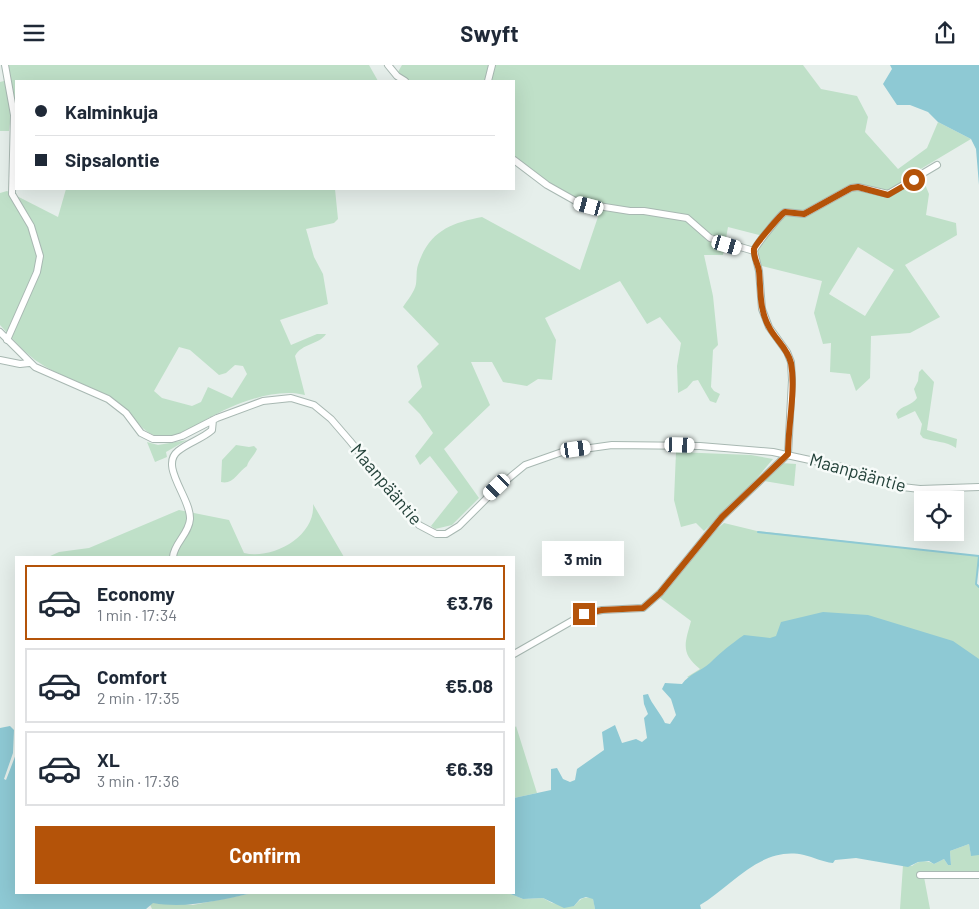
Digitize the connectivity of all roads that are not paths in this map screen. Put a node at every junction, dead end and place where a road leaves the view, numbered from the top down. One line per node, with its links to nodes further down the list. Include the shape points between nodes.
1 (5, 65): 10 (street, via 14,115 12,194 36,236 40,256 37,272)
2 (388, 65): 4 (street)
3 (492, 65): 5 (street)
4 (403, 80)
5 (488, 80)
6 (515, 161): 8 (street, via 547,185 579,203 687,218 710,238)
7 (937, 165): 8 (street, via 888,195 851,188 804,214 785,212 776,219)
8 (754, 251): 14 (street, via 762,309 791,362)
9 (0, 332): 10 (street, Maanpääntie)
10 (8, 340): 12 (street, Maanpääntie)
11 (0, 360): 12 (street)
12 (29, 363): 13 (street, Maanpääntie, via 114,404 141,433 153,439 182,436)
13 (212, 420): 14 (street, Maanpääntie, via 274,399 291,399 314,405 331,419 419,525 439,534 459,526 520,468 562,452 640,444); 16 (street, via 210,432 178,451 173,459 173,474 190,513 188,527)
14 (788, 454): 15 (street, Maanpääntie, via 842,467 902,487); 17 (street, via 722,517 660,593 643,608 584,614)
15 (979, 487)
16 (173, 556)
17 (515, 653)
18 (920, 875): 19 (street)
19 (979, 875)

